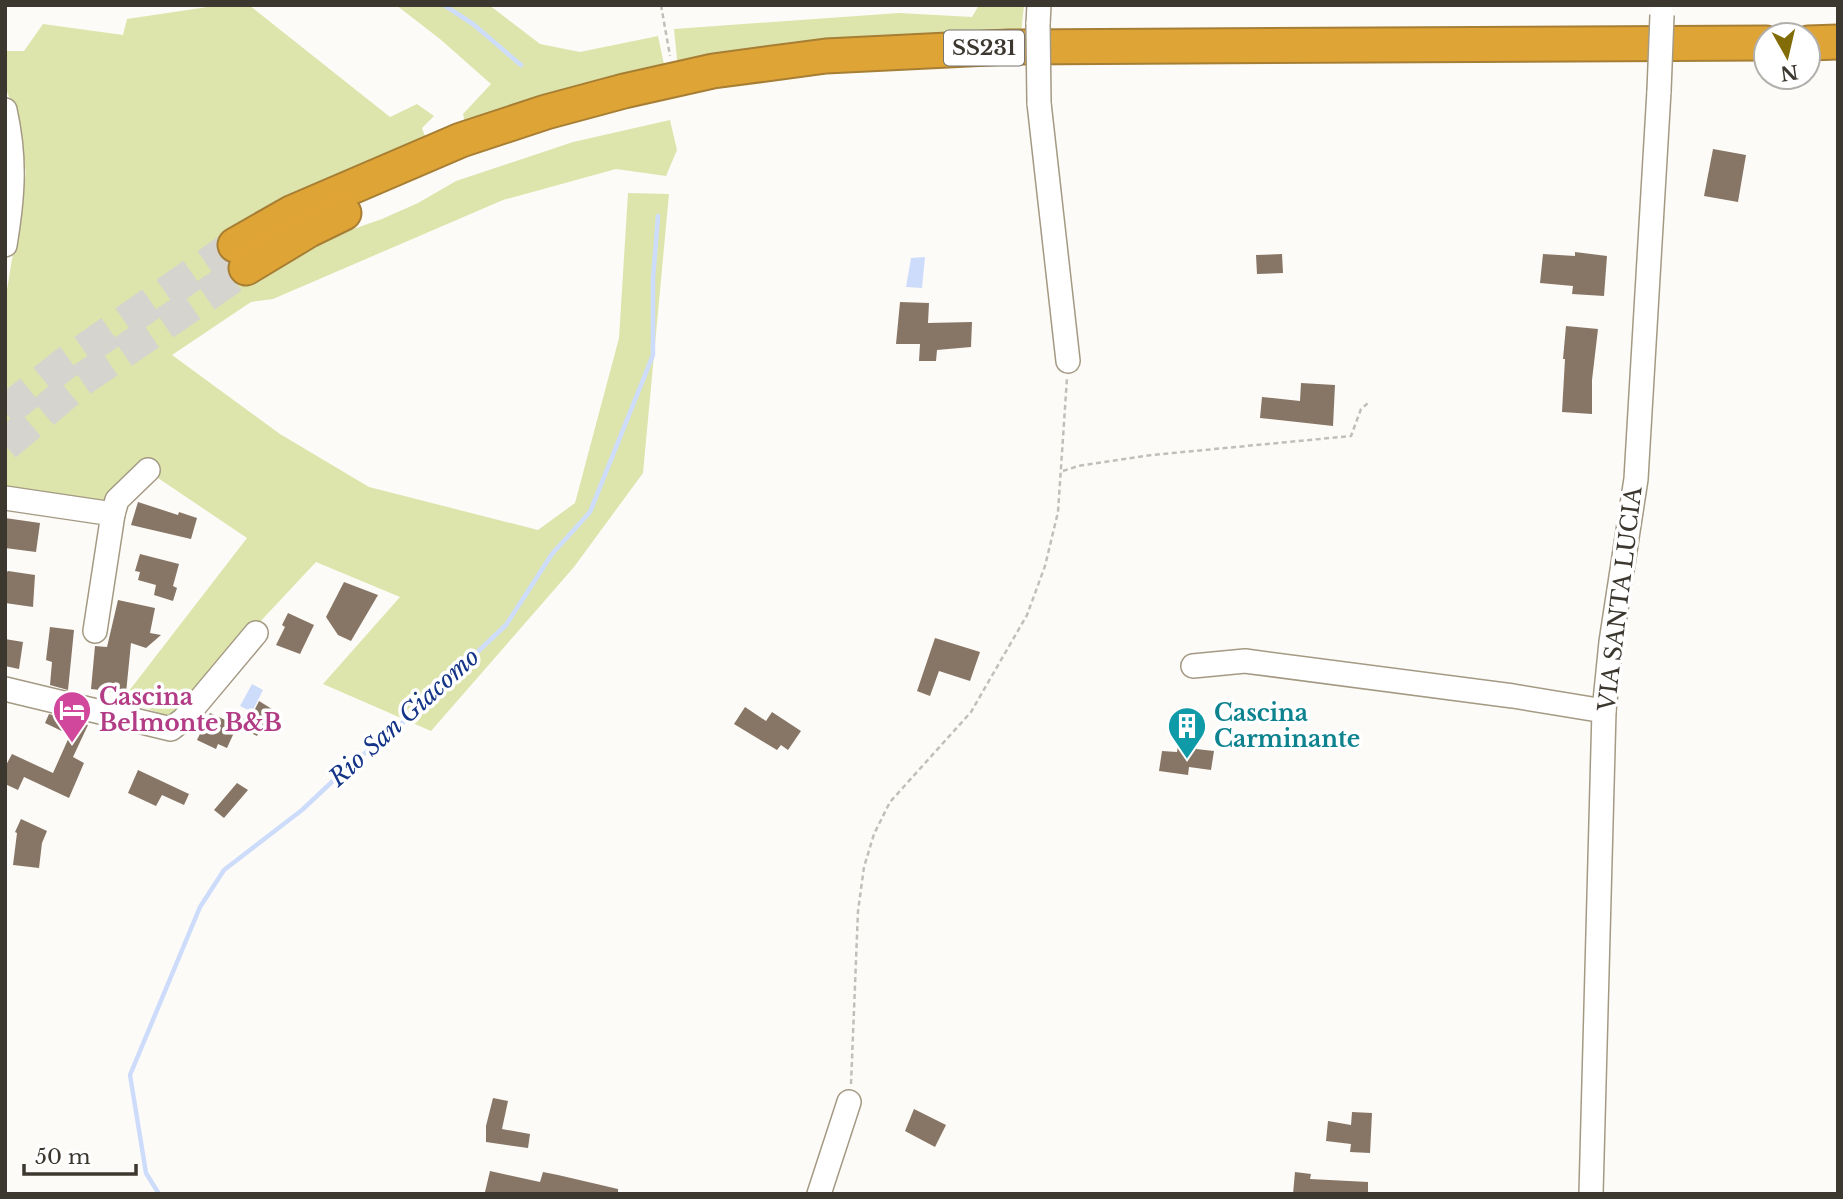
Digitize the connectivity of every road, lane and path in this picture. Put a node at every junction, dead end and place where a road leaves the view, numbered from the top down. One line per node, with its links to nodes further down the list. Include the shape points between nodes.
1 (661, 5): 5 (path)
2 (1662, 10): 19 (street, VIA SANTA LUCIA, bridge, via 1636,479)
3 (1039, 14): 9 (street, bridge, via 1039,103)
4 (1752, 43): 6 (highway, SS231, via 1009,47 826,56 713,71 546,112 461,140 291,213 241,257 465,158 554,128 733,87 838,73 1012,66)
5 (670, 56)
6 (1752, 63)
7 (5, 110): 8 (street, via 14,184)
8 (5, 245)
9 (1068, 361): 12 (path)
10 (1368, 403): 12 (path, via 1361,409 1352,436 1152,455)
11 (148, 470): 14 (street, via 117,500)
12 (1062, 471): 20 (path, via 1045,566 1027,615 971,712 890,802 874,834 858,911)
13 (5, 498): 14 (street)
14 (113, 514): 15 (street)
15 (95, 631)
16 (256, 633): 18 (street, via 171,729)
17 (1193, 666): 19 (street, via 1245,661)
18 (5, 689)
19 (1604, 711): 22 (street, VIA SANTA LUCIA)
20 (849, 1102): 21 (street)
21 (819, 1194)
22 (1591, 1194)

